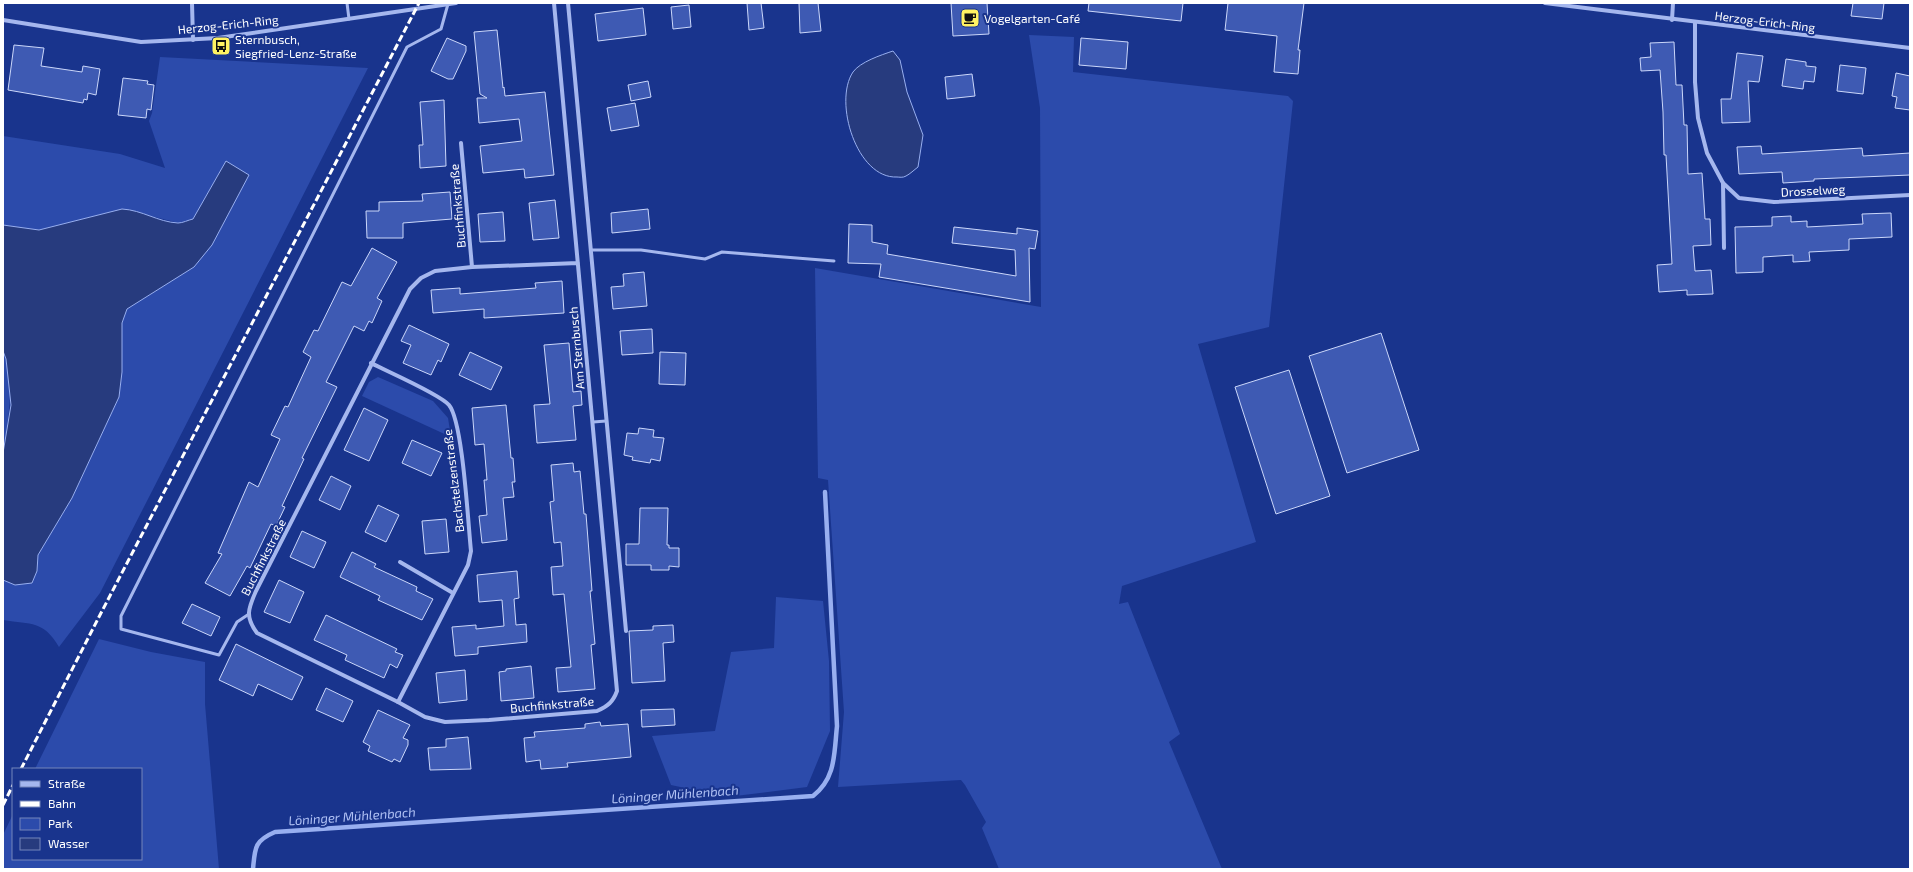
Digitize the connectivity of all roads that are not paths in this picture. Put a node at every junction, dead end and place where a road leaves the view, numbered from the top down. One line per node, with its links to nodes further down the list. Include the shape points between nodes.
1 (192, 3): 13 (street)
2 (348, 3): 9 (lane)
3 (456, 3): 8 (street, Herzog-Erich-Ring)
4 (554, 3): 21 (street, Am Sternbusch)
5 (568, 3): 19 (street, Am Sternbusch)
6 (1545, 3): 11 (street, Herzog-Erich-Ring)
7 (1673, 3): 11 (street)
8 (448, 4): 9 (street, Herzog-Erich-Ring); 28 (lane, via 441,29 407,47 124,609 121,629 219,655 237,622)
9 (349, 19): 13 (street, Herzog-Erich-Ring)
10 (3, 20): 13 (street, Herzog-Erich-Ring, via 141,42)
11 (1672, 20): 12 (street, Herzog-Erich-Ring)
12 (1695, 22): 14 (street, Herzog-Erich-Ring); 16 (street, Drosselweg, via 1698,118 1707,153)
13 (193, 40)
14 (1910, 48)
15 (461, 143): 22 (street, Buchfinkstraße)
16 (1723, 183): 17 (street, Drosselweg, via 1739,198 1774,202); 18 (street, Drosselweg)
17 (1910, 195)
18 (1724, 248)
19 (591, 250): 20 (lane, via 640,250 705,259 722,252); 24 (street, Am Sternbusch)
20 (834, 261)
21 (578, 263): 22 (street, Buchfinkstraße); 25 (street, Am Sternbusch)
22 (472, 267): 23 (street, Buchfinkstraße, via 435,271 421,278 410,289)
23 (371, 363): 27 (street, Bachstelzenstraße, via 448,404 454,416 458,428 471,551 468,565); 28 (street, Buchfinkstraße, via 256,591 250,606)
24 (606, 421): 25 (lane); 29 (street, Am Sternbusch)
25 (593, 422): 30 (street, Am Sternbusch)
26 (400, 562): 27 (street)
27 (453, 592): 31 (street, Bachstelzenstraße)
28 (250, 614): 31 (street, Buchfinkstraße, via 249,623 257,634)
29 (626, 631)
30 (617, 691): 31 (street, Buchfinkstraße, via 609,705 597,711 489,720 445,722 425,717)
31 (398, 702)

